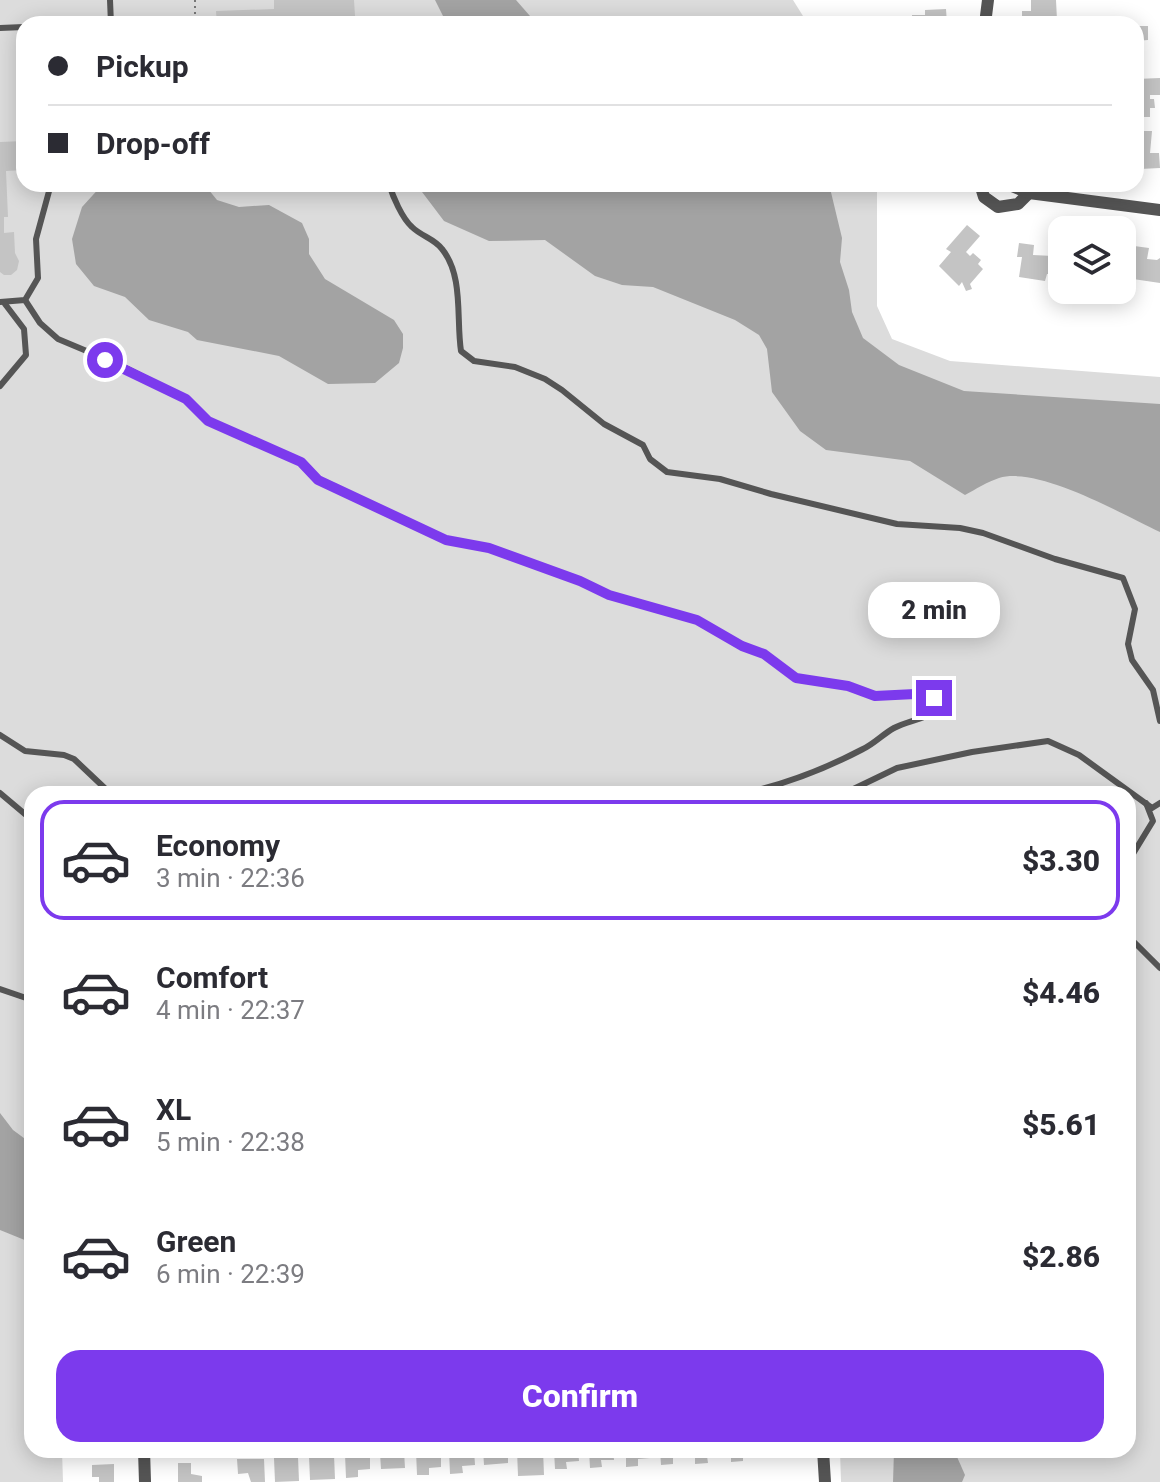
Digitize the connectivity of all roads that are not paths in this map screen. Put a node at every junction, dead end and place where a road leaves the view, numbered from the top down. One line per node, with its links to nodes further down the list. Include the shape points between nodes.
1 (49, 192): 6 (lane, via 36,239 38,278)
2 (393, 192): 9 (lane, via 411,226 442,248 450,262 460,306 461,351 474,361 515,367 545,379 604,424 643,445 650,459 667,472 720,479 897,524 983,533 1123,578 1135,609 1128,644 1132,660 1153,690)
3 (982, 192): 4 (street, via 998,207 1018,204)
4 (1029, 193): 5 (street)
5 (1160, 210)
6 (25, 300): 7 (lane); 12 (lane, via 58,339 186,399 208,421 301,462 318,480 446,540 489,548 609,595 697,620 764,654 796,678 875,696 934,698 938,708 930,716)
7 (2, 303): 8 (lane, via 24,329 26,355)
8 (0, 386)
9 (1160, 721)
10 (0, 735): 11 (lane, via 25,751 74,759)
11 (103, 786)
12 (776, 786)
13 (860, 786): 14 (lane, via 897,768 1048,741)
14 (1124, 786)
15 (0, 793): 19 (lane)
16 (1136, 795): 17 (lane)
17 (1146, 803): 18 (lane, via 1152,808); 20 (lane, via 1153,821)
18 (1160, 803)
19 (24, 813)
20 (1136, 849)
21 (1136, 944): 22 (lane)
22 (1160, 968)
23 (0, 989): 24 (lane)
24 (24, 997)
25 (144, 1458): 27 (street)
26 (824, 1458): 28 (street)
27 (145, 1482)
28 (825, 1482)

